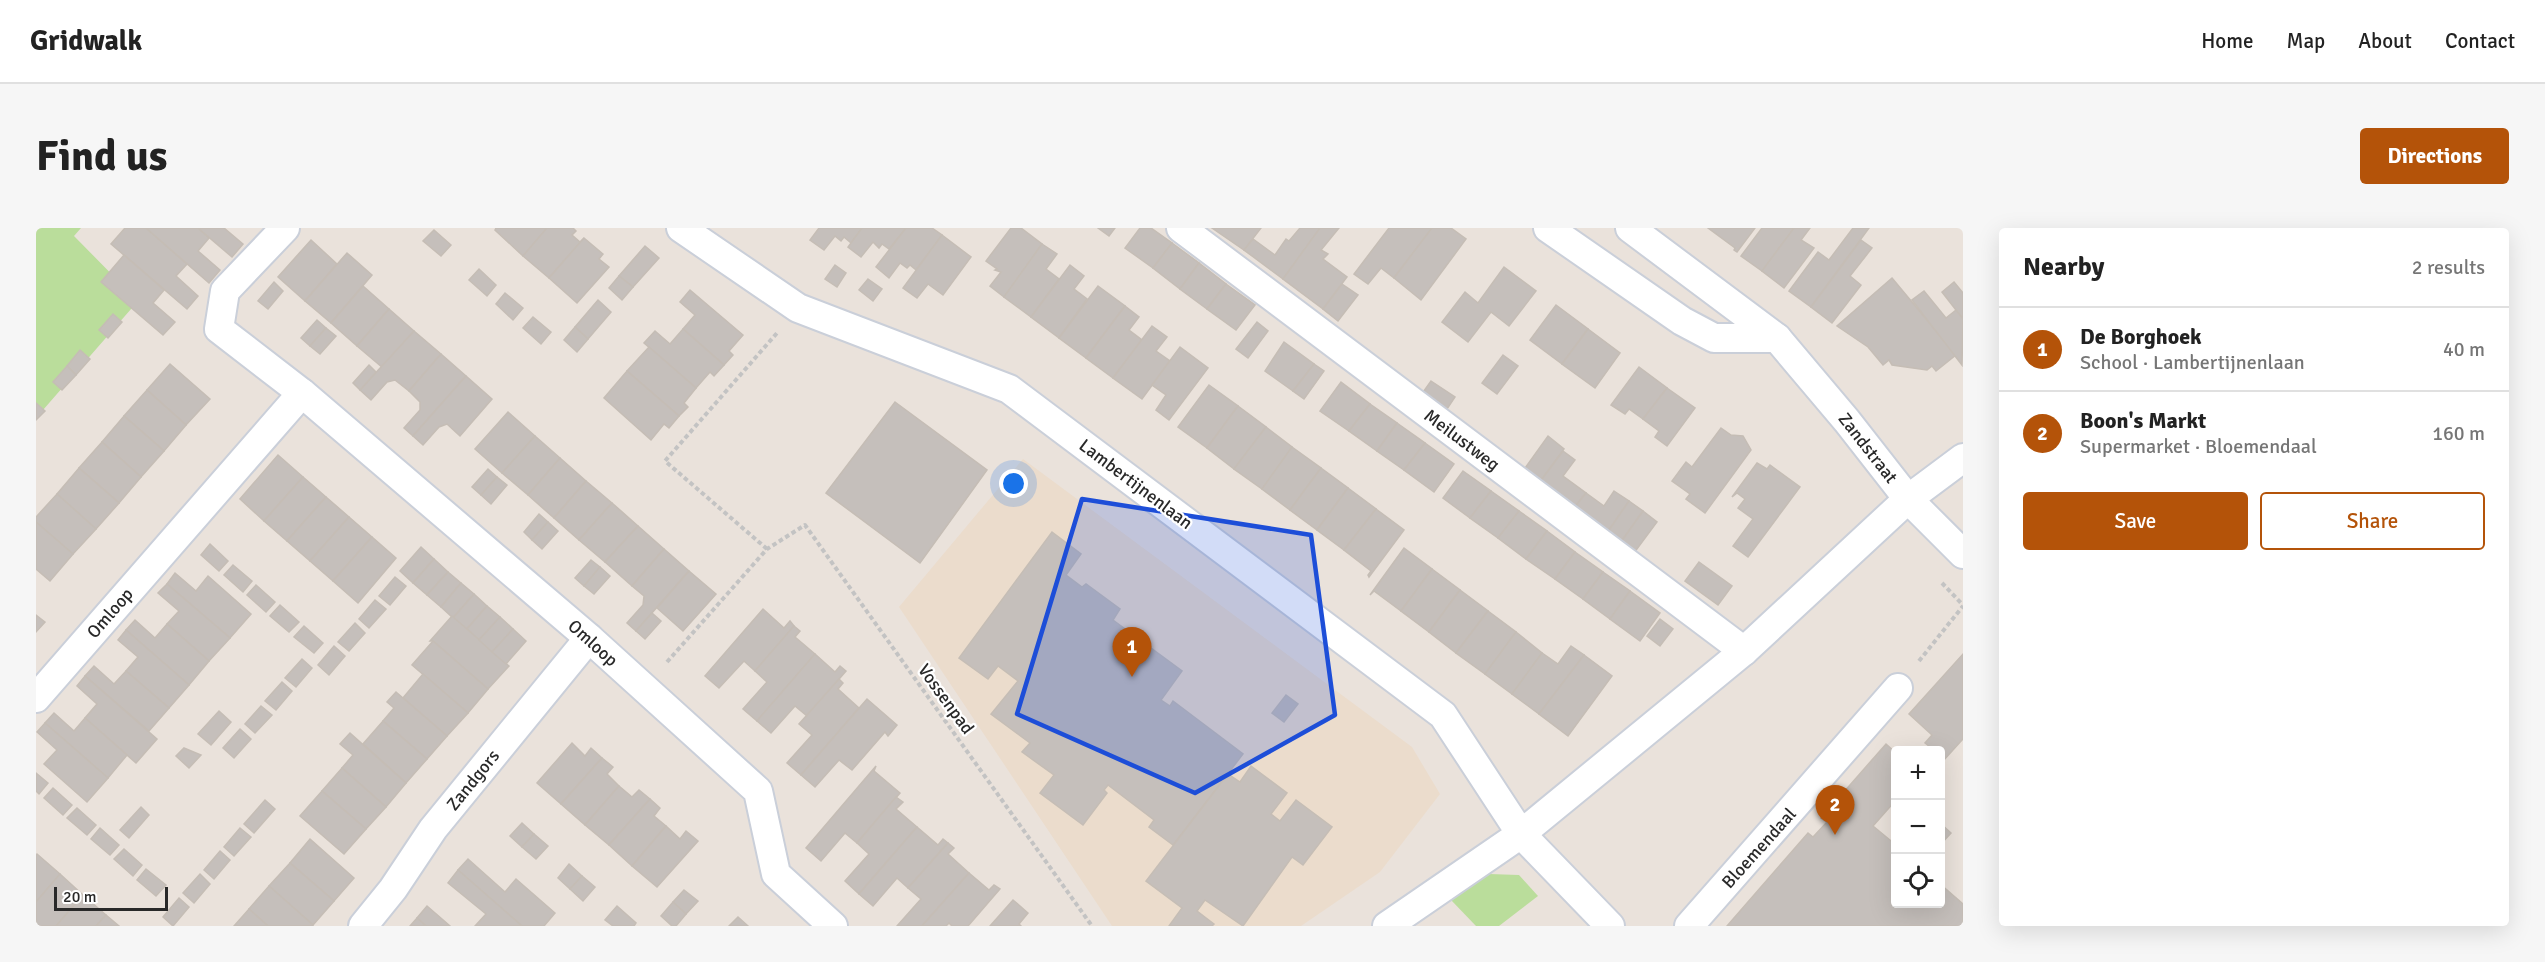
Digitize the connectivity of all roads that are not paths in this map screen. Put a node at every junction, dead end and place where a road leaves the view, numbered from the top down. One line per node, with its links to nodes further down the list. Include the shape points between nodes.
1 (285, 228): 7 (street, Omloop, via 225,291 219,328)
2 (681, 228): 15 (street, Lambertijnenlaan, via 798,308 1009,389 1443,715)
3 (1181, 228): 12 (street, Meilustweg)
4 (1548, 228): 6 (street, via 1682,321 1714,338)
5 (1630, 228): 6 (street, Zandstraat)
6 (1777, 339): 9 (street, Zandstraat)
7 (302, 393): 11 (street, Omloop); 14 (street, Omloop)
8 (1963, 458): 9 (street)
9 (1908, 500): 10 (street, Zandstraat); 12 (street)
10 (1963, 554)
11 (589, 638): 16 (street, Zandgors, via 433,829); 17 (street, Omloop, via 758,790 776,874)
12 (1744, 651): 15 (street)
13 (1898, 688): 20 (street, Bloemendaal)
14 (36, 698)
15 (1521, 834): 18 (street); 19 (street)
16 (363, 926)
17 (833, 926)
18 (1387, 926)
19 (1610, 926)
20 (1689, 926)

